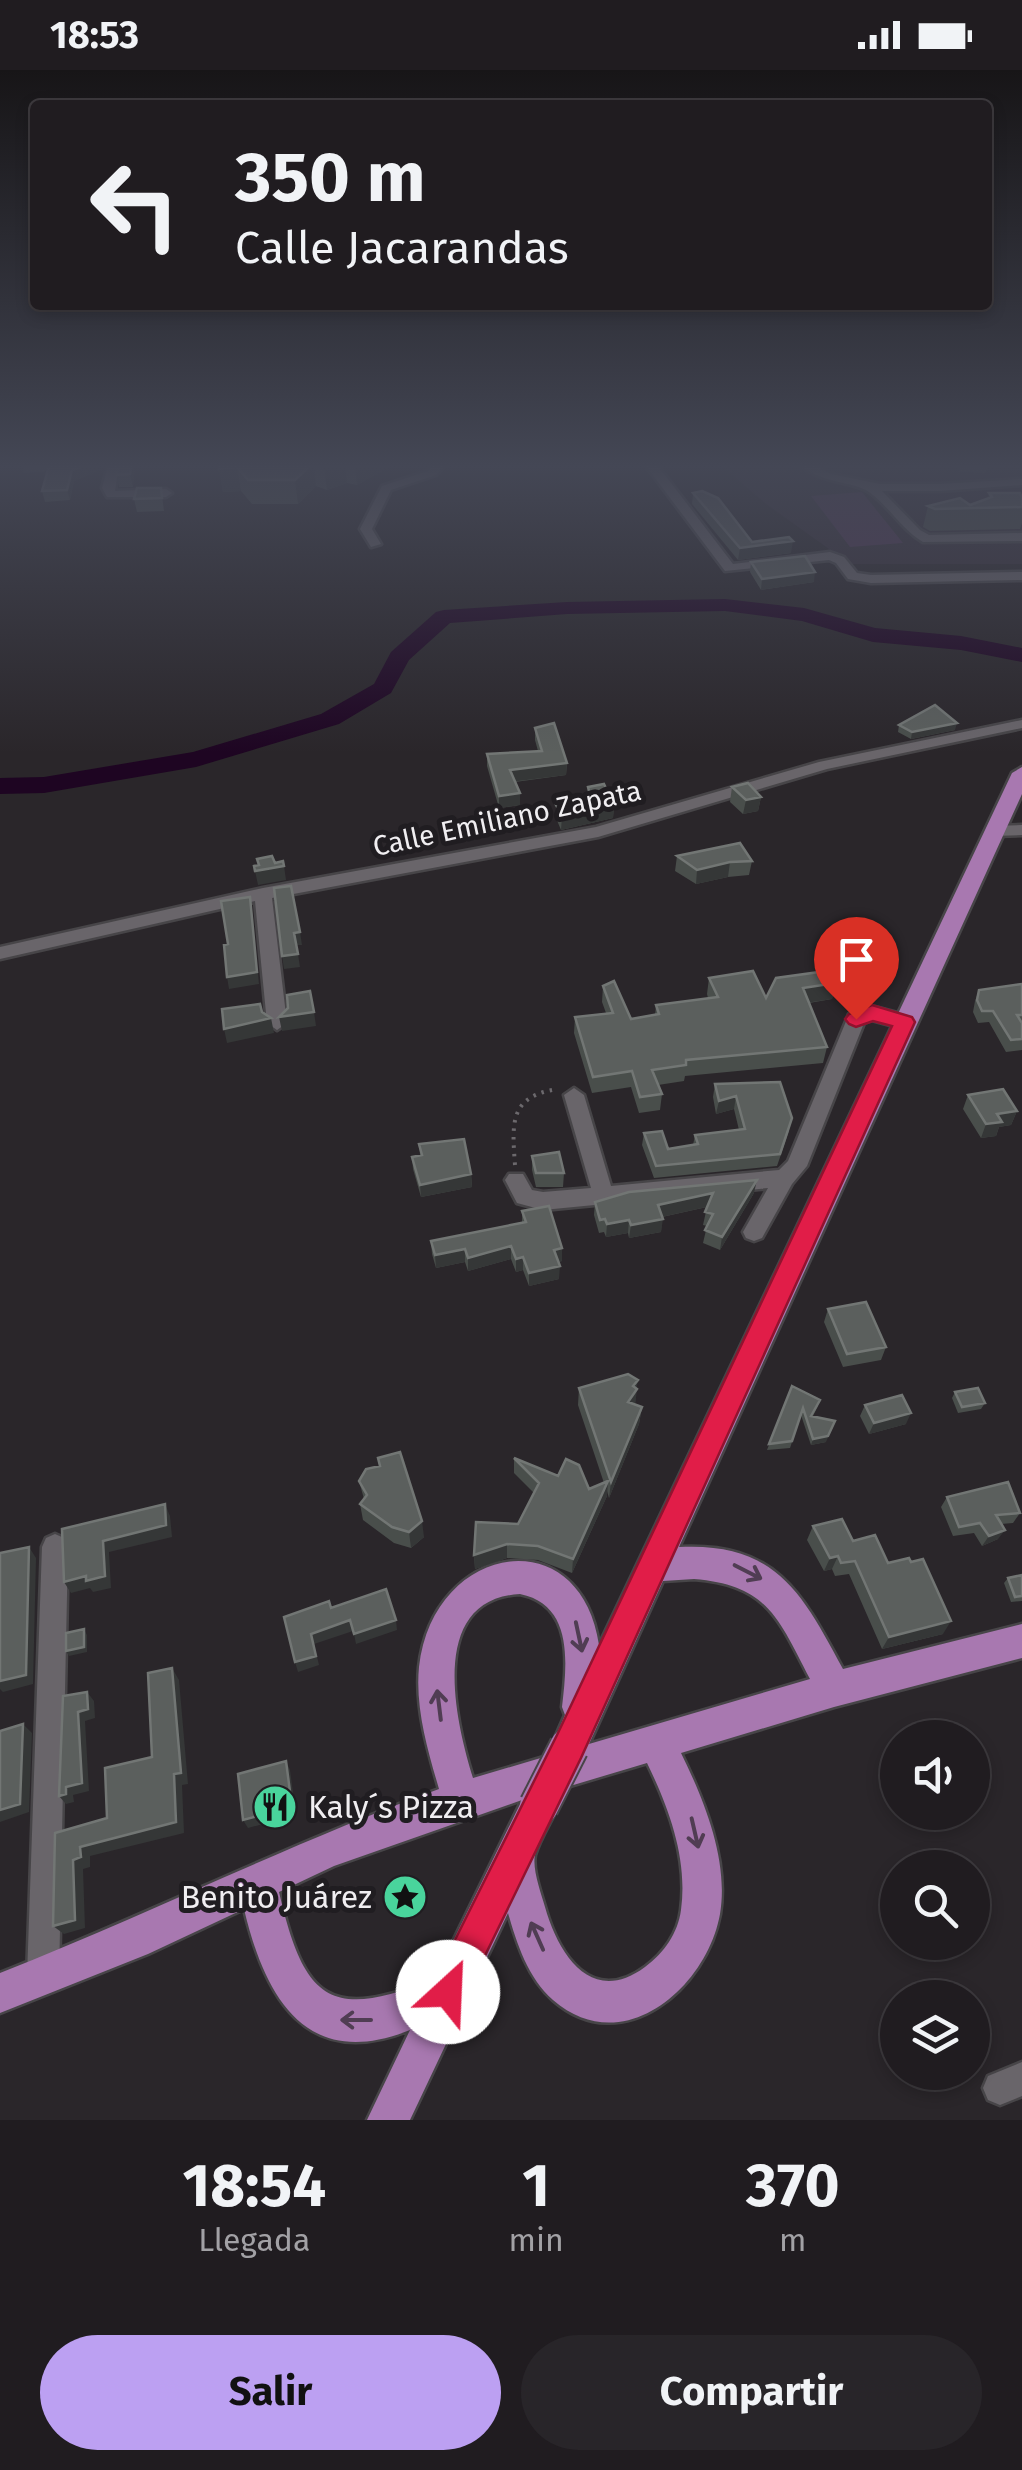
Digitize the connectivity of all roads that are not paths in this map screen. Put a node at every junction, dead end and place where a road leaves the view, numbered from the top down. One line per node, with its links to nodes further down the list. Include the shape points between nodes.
1 (725, 562): 2 (street, via 730,568)
2 (783, 562)
3 (841, 562): 4 (street, via 853,576 871,579)
4 (1022, 576)
5 (1022, 724): 9 (street, Calle Emiliano Zapata, via 824,766 598,832)
6 (1022, 773): 8 (main road)
7 (1022, 830): 8 (street)
8 (993, 831): 11 (main road)
9 (263, 894): 10 (street, Calle Emiliano Zapata); 12 (street)
10 (0, 952)
11 (904, 1022): 14 (street, via 872,1013 856,1019 798,1166); 19 (main road)
12 (278, 1023)
13 (574, 1095): 16 (street)
14 (785, 1178): 16 (street); 17 (street)
15 (516, 1180): 16 (street, via 534,1201)
16 (602, 1194)
17 (754, 1232)
18 (55, 1547): 27 (street)
19 (653, 1565): 21 (main road, one-way to 21, via 731,1563 760,1577 782,1597); 22 (main road)
20 (1022, 1641): 21 (main road)
21 (834, 1689): 23 (main road)
22 (574, 1737): 24 (main road, one-way to 22, via 436,1676 444,1636 460,1604 479,1586 502,1579 542,1581 572,1612 584,1669); 25 (main road, bridge)
23 (658, 1743): 24 (main road); 25 (main road, one-way to 25, via 680,1787 702,1866 700,1913 687,1953 665,1982 634,1999 599,2003 569,1987 530,1921)
24 (461, 1800): 26 (main road)
25 (514, 1855): 28 (main road)
26 (257, 1882): 27 (main road); 28 (main road, one-way to 26, via 379,2019 329,2018 304,2003 285,1978)
27 (43, 1977): 29 (main road)
28 (448, 1992): 30 (main road)
29 (0, 1994)
30 (388, 2120)

